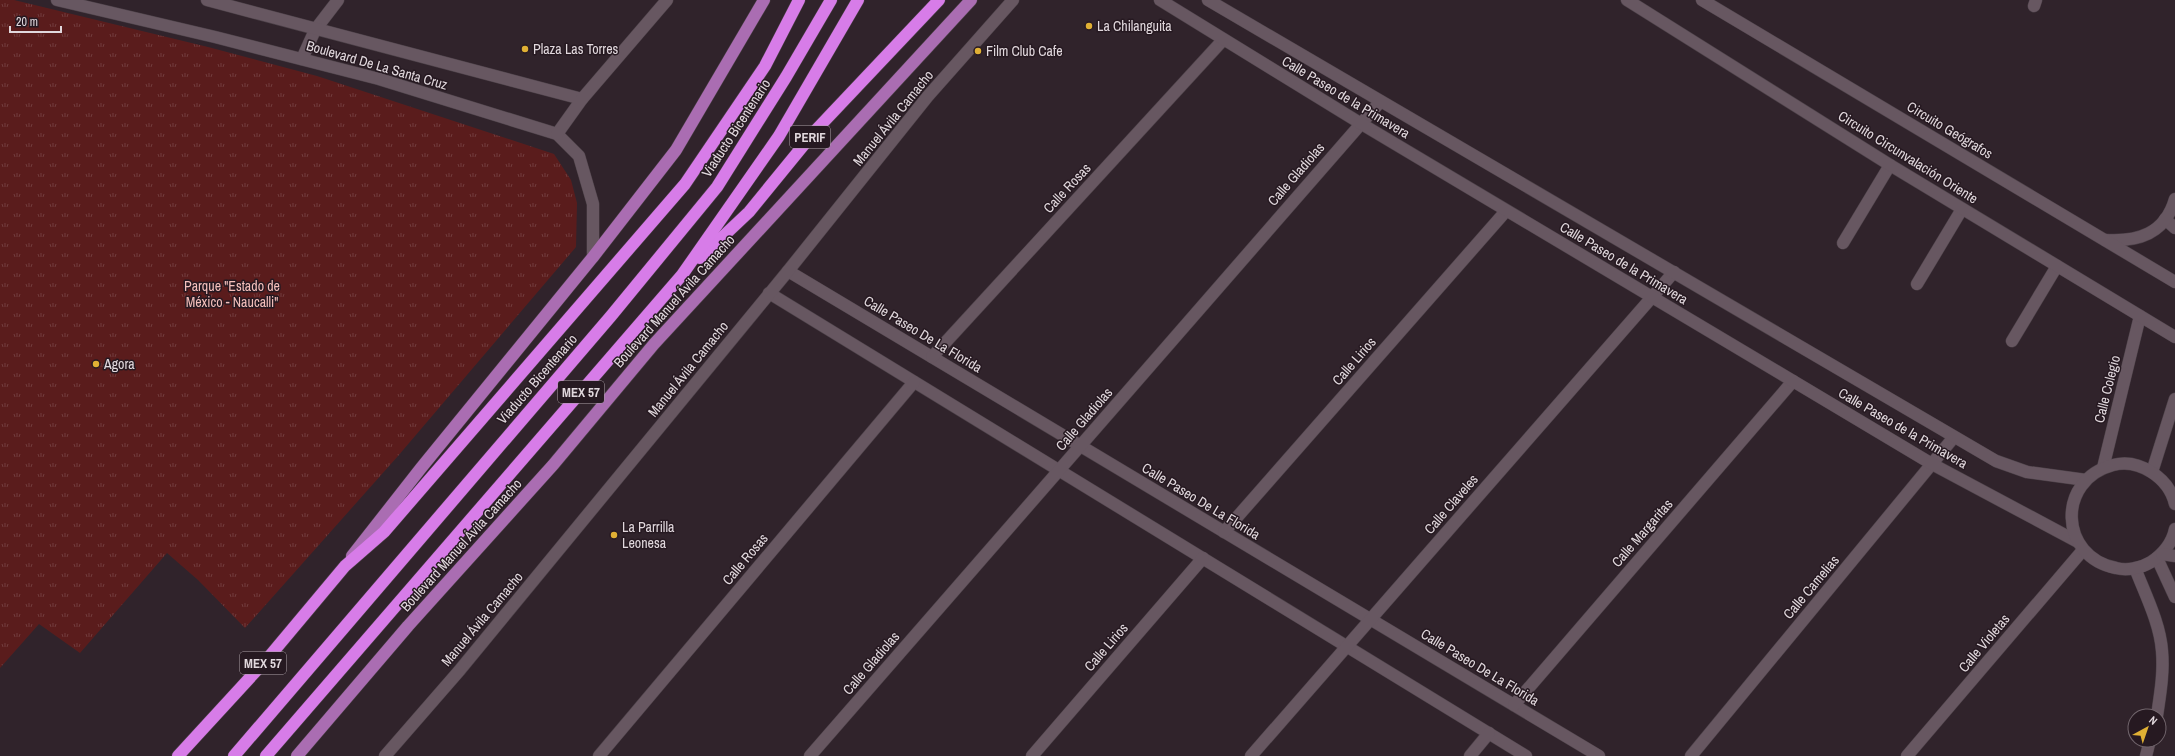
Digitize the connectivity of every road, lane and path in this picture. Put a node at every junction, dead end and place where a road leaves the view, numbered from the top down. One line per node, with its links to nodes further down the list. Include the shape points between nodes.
1 (57, 0): 19 (street, Boulevard De La Santa Cruz)
2 (207, 0): 17 (street, Boulevard De La Santa Cruz)
3 (338, 0): 17 (street)
4 (667, 0): 20 (street)
5 (764, 0): 32 (main road, via 676,150)
6 (799, 0): 64 (highway, MEX 57, via 765,66 685,184 384,532)
7 (831, 0): 73 (highway, Viaducto Bicentenario, via 717,187 611,316)
8 (858, 0): 36 (highway, Boulevard Manuel Ávila Camacho / MEX 57, via 778,136)
9 (939, 0): 36 (highway, PERIF, via 816,130 749,212)
10 (971, 0): 75 (main road, Boulevard Manuel Ávila Camacho, via 654,344)
11 (1013, 0): 34 (street, Manuel Ávila Camacho, via 928,96)
12 (1160, 0): 18 (street, Calle Paseo de la Primavera)
13 (1208, 0): 21 (street, Calle Paseo de la Primavera)
14 (1627, 0): 24 (street, Circuito Circunvalación Oriente)
15 (1702, 0): 16 (street, Circuito Geógrafos)
16 (1714, 3): 30 (street, Circuito Geógrafos)
17 (315, 30): 19 (street); 20 (street, Boulevard De La Santa Cruz)
18 (1224, 40): 22 (street, Calle Paseo de la Primavera); 44 (street, Calle Rosas)
19 (302, 60): 23 (street, Boulevard De La Santa Cruz, via 379,79)
20 (582, 99): 23 (street)
21 (1380, 102): 22 (street, Calle Gladiolas); 35 (street, Calle Paseo de la Primavera)
22 (1360, 123): 27 (street, Calle Paseo de la Primavera); 49 (street, Calle Gladiolas)
23 (557, 134): 32 (street, Boulevard De La Santa Cruz, via 579,156 593,204)
24 (1890, 165): 26 (street, Circuito Circunvalación Oriente); 31 (street)
25 (2175, 199): 28 (street, Circuito Geógrafos)
26 (1962, 209): 33 (street, Circuito Circunvalación Oriente); 38 (street)
27 (1506, 210): 40 (street, Calle Paseo de la Primavera); 59 (street, Calle Lirios)
28 (2165, 220): 29 (street); 30 (street, Circuito Geógrafos, via 2146,236 2128,241)
29 (2175, 228)
30 (2105, 240): 37 (street)
31 (1842, 243)
32 (593, 257): 64 (main road, via 421,468)
33 (2057, 266): 41 (street, Circuito Circunvalación Oriente); 43 (street)
34 (788, 271): 39 (street, Manuel Ávila Camacho); 44 (street, Calle Paseo De La Florida)
35 (1674, 272): 40 (street, Calle Claveles); 48 (street, Calle Paseo de la Primavera)
36 (682, 275): 74 (highway, Boulevard Manuel Ávila Camacho / MEX 57)
37 (2175, 282)
38 (1917, 284)
39 (769, 293): 46 (street); 76 (street, Manuel Ávila Camacho, via 459,671)
40 (1652, 297): 45 (street, Calle Paseo de la Primavera); 67 (street, Calle Claveles)
41 (2140, 316): 42 (street, Circuito Circunvalación Oriente); 51 (street, Calle Colegio)
42 (2175, 337)
43 (2012, 341)
44 (932, 357): 49 (street, Calle Paseo De La Florida)
45 (1793, 381): 50 (street, Calle Paseo de la Primavera); 69 (street, Calle Margaritas)
46 (914, 382): 52 (street); 77 (street, Calle Rosas)
47 (2175, 399): 53 (street)
48 (1954, 437): 50 (street, Calle Camelias); 54 (street, Calle Paseo de la Primavera, via 1996,461 2027,472)
49 (1080, 446): 52 (street, Calle Gladiolas); 59 (street, Calle Paseo De La Florida)
50 (1932, 464): 60 (street, Calle Paseo de la Primavera); 84 (street, Calle Camelias)
51 (2103, 468): 53 (street, via 2128,464); 54 (street)
52 (1059, 470): 63 (street); 78 (street, Calle Gladiolas)
53 (2152, 472): 55 (street)
54 (2086, 480): 60 (street, via 2076,493 2072,510 2072,526)
55 (2162, 480): 56 (street); 57 (street)
56 (2175, 485)
57 (2175, 504)
58 (2175, 529): 61 (street, via 2169,544)
59 (1224, 532): 67 (street, Calle Paseo De La Florida)
60 (2081, 546): 65 (street, Calle Paseo de la Primavera, via 2093,560 2106,566 2120,569); 85 (street, Calle Violetas)
61 (2160, 556): 62 (street); 65 (street); 66 (street)
62 (2175, 556)
63 (1203, 558): 68 (street); 79 (street, Calle Lirios)
64 (345, 566): 72 (highway, MEX 57, via 268,658)
65 (2135, 568): 70 (street, via 2156,624 2162,650)
66 (2175, 597)
67 (1370, 619): 68 (street, Calle Claveles); 69 (street, Calle Paseo De La Florida)
68 (1346, 646): 71 (street); 80 (street, Calle Claveles)
69 (1514, 705): 83 (street, Calle Paseo De La Florida)
70 (2158, 708)
71 (1489, 733): 81 (street); 82 (street)
72 (178, 756)
73 (234, 756)
74 (266, 756)
75 (297, 756)
76 (385, 756)
77 (599, 756)
78 (810, 756)
79 (1032, 756)
80 (1251, 756)
81 (1470, 756)
82 (1526, 756)
83 (1599, 756)
84 (1691, 756)
85 (1907, 756)

